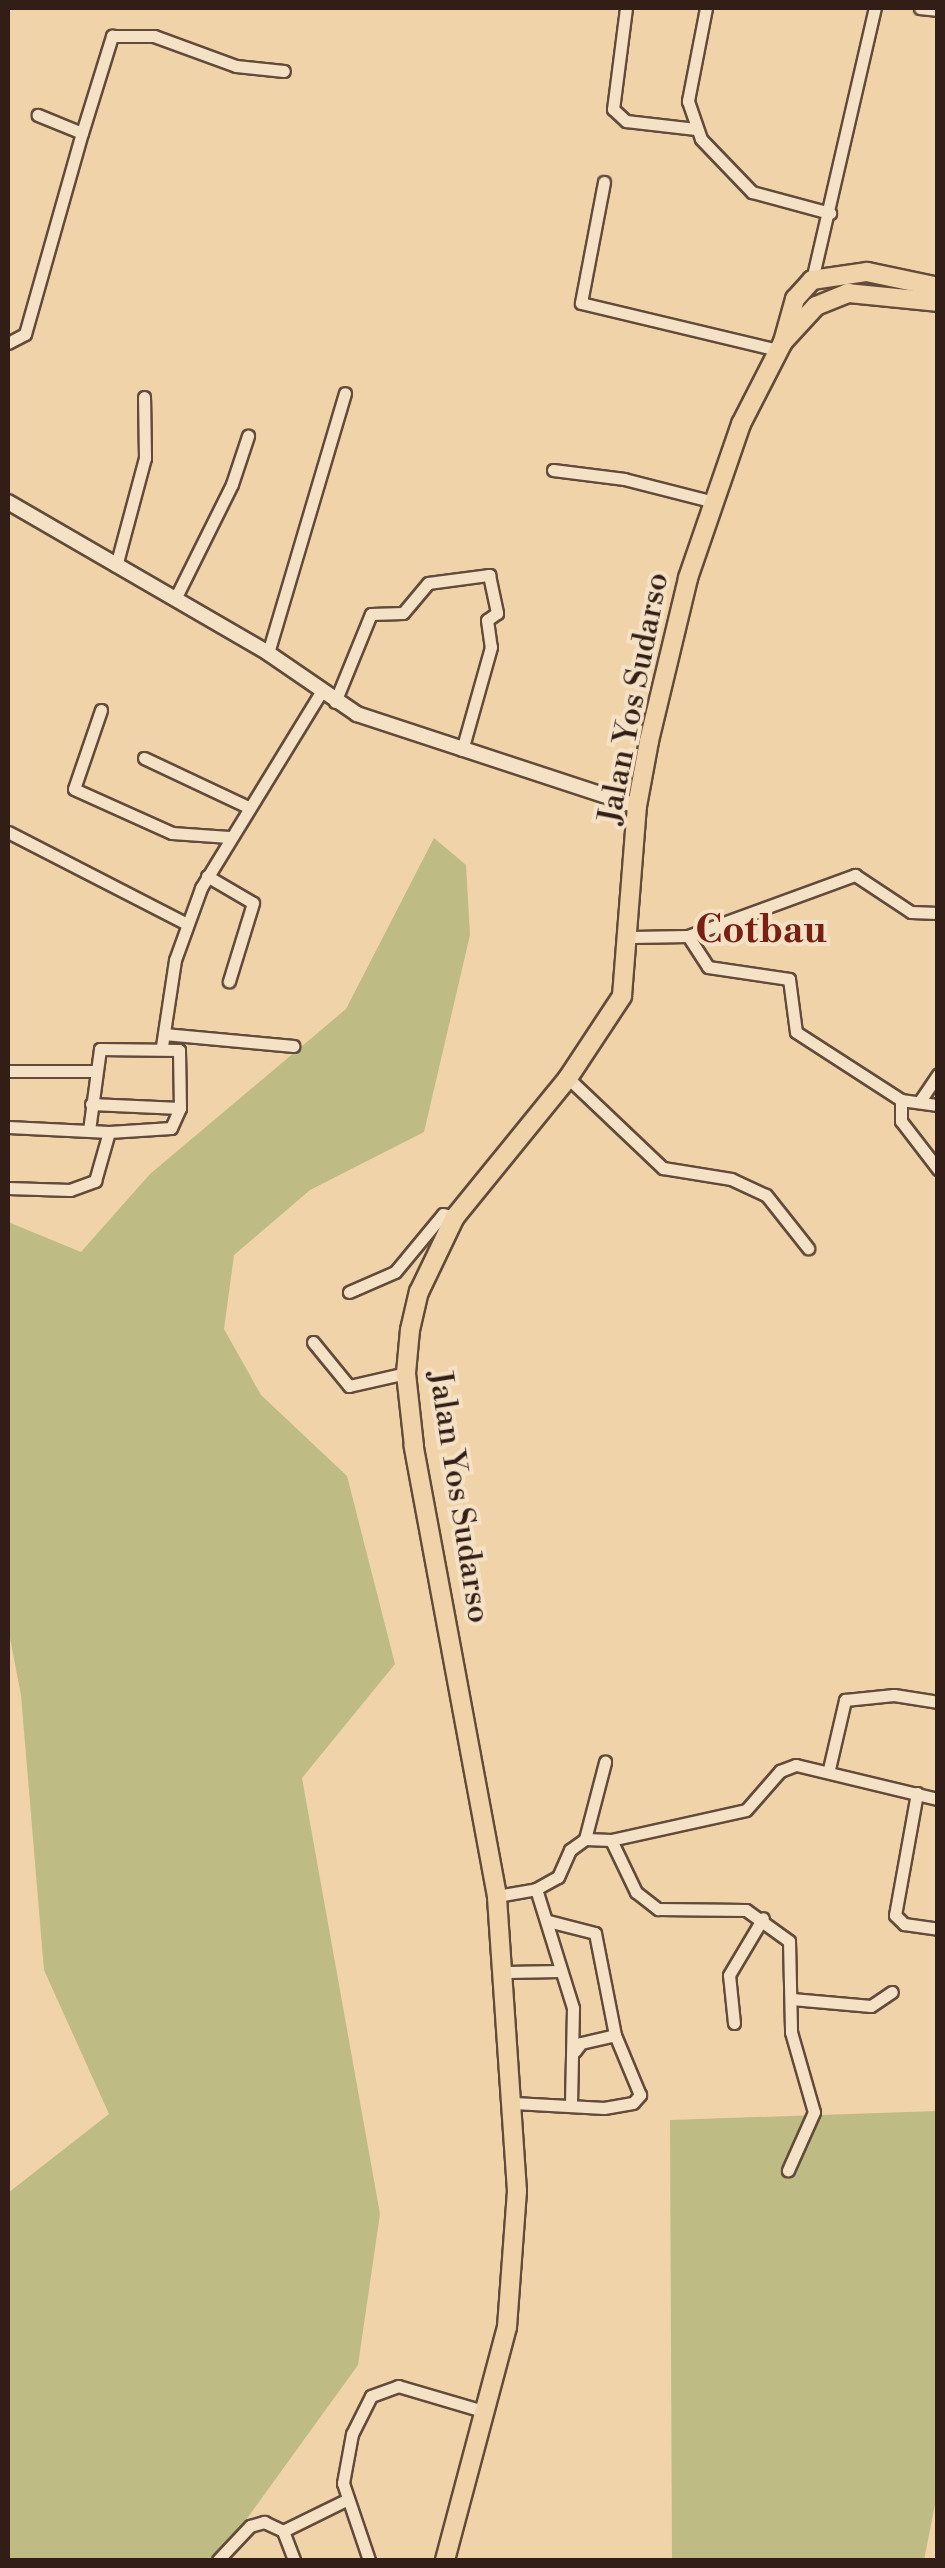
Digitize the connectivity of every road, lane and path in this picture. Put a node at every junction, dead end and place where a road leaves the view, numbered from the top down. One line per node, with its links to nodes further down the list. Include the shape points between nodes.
1 (626, 8): 8 (street, via 613,109 626,120)
2 (706, 8): 8 (street, via 688,101)
3 (875, 8): 11 (street)
4 (920, 8): 5 (street)
5 (938, 10)
6 (284, 71): 9 (street, via 236,66 154,36 112,36)
7 (38, 115): 9 (street)
8 (696, 130): 11 (street, via 752,192)
9 (82, 133): 15 (street, via 25,334)
10 (604, 182): 16 (street, via 581,303)
11 (830, 213): 12 (street)
12 (812, 280): 13 (highway, via 867,272); 16 (highway, Jalan Yos Sudarso, via 796,299)
13 (938, 286)
14 (938, 302): 16 (highway, Jalan Yos Sudarso, via 884,293 832,296)
15 (8, 344)
16 (781, 346): 21 (highway, Jalan Yos Sudarso)
17 (345, 393): 25 (street)
18 (144, 398): 23 (street, via 145,458)
19 (248, 436): 24 (street, via 232,484)
20 (553, 470): 21 (street, via 624,478)
21 (710, 501): 31 (highway, Jalan Yos Sudarso)
22 (9, 506): 23 (street)
23 (116, 566): 24 (street)
24 (175, 599): 25 (street)
25 (268, 653): 26 (street)
26 (321, 692): 27 (street); 32 (street)
27 (335, 702): 29 (street); 29 (street, via 371,614 403,614 428,583 488,575 497,612 488,620 490,647)
28 (100, 710): 34 (street, via 74,789 172,833)
29 (462, 750): 31 (street)
30 (144, 758): 32 (street)
31 (637, 806): 39 (highway, Jalan Yos Sudarso)
32 (248, 807): 34 (street)
33 (8, 832): 37 (street)
34 (229, 838): 35 (street)
35 (207, 876): 37 (street); 40 (street, via 253,904)
36 (938, 913): 38 (street, via 911,912 856,875)
37 (187, 924): 41 (street)
38 (688, 936): 39 (street); 47 (street, via 708,968 790,979 796,1032)
39 (631, 937): 46 (highway, Jalan Yos Sudarso, via 622,996)
40 (229, 981)
41 (163, 1040): 42 (street); 44 (street, via 100,1049); 51 (street, via 181,1053)
42 (293, 1046)
43 (8, 1070): 44 (street)
44 (94, 1071): 49 (street)
45 (938, 1074): 48 (street)
46 (568, 1078): 57 (highway, Jalan Yos Sudarso); 58 (street, via 663,1168 730,1179 766,1195)
47 (901, 1100): 48 (street); 55 (street, via 901,1121)
48 (920, 1101): 50 (street)
49 (91, 1104): 51 (street); 53 (street)
50 (938, 1105)
51 (180, 1108): 54 (street, via 171,1128)
52 (8, 1127): 53 (street)
53 (89, 1130): 54 (street)
54 (109, 1132): 56 (street, via 96,1181 70,1190)
55 (938, 1169)
56 (8, 1188)
57 (455, 1217): 59 (street, via 442,1214 394,1272); 61 (highway, Jalan Yos Sudarso, via 419,1292)
58 (808, 1248)
59 (349, 1292)
60 (313, 1342): 61 (street, via 349,1386)
61 (406, 1373): 70 (highway, Jalan Yos Sudarso)
62 (938, 1702): 64 (street, via 884,1695 845,1700 838,1708)
63 (606, 1762): 67 (street)
64 (829, 1770): 65 (street); 68 (street, via 788,1766 746,1810)
65 (917, 1793): 66 (street); 73 (street, via 896,1915 904,1924)
66 (938, 1799)
67 (585, 1840): 68 (street); 69 (street, via 570,1850 558,1877)
68 (612, 1840): 71 (street, via 636,1892 658,1909 730,1908)
69 (536, 1889): 70 (street); 72 (street)
70 (497, 1896): 75 (highway, Jalan Yos Sudarso)
71 (763, 1918): 77 (street, via 793,1952); 78 (street, via 729,1975)
72 (548, 1921): 74 (street); 79 (street, via 595,1933)
73 (938, 1930)
74 (560, 1970): 75 (street); 80 (street, via 572,2008)
75 (506, 1972): 81 (highway, Jalan Yos Sudarso)
76 (892, 1992): 77 (street, via 871,2006)
77 (792, 1999): 83 (street, via 794,2049 814,2112)
78 (734, 2022)
79 (615, 2035): 80 (street, via 581,2043); 82 (street, via 640,2098 604,2108)
80 (574, 2054): 82 (street)
81 (514, 2103): 82 (street); 84 (highway, Jalan Yos Sudarso, via 514,2272)
82 (570, 2105)
83 (788, 2170)
84 (484, 2411): 85 (street, via 398,2386 379,2389 361,2412 346,2454); 90 (highway, Jalan Yos Sudarso)
85 (346, 2500): 86 (street); 89 (street)
86 (282, 2532): 87 (street, via 257,2523); 88 (street)
87 (218, 2560)
88 (294, 2560)
89 (370, 2560)
90 (445, 2560)

